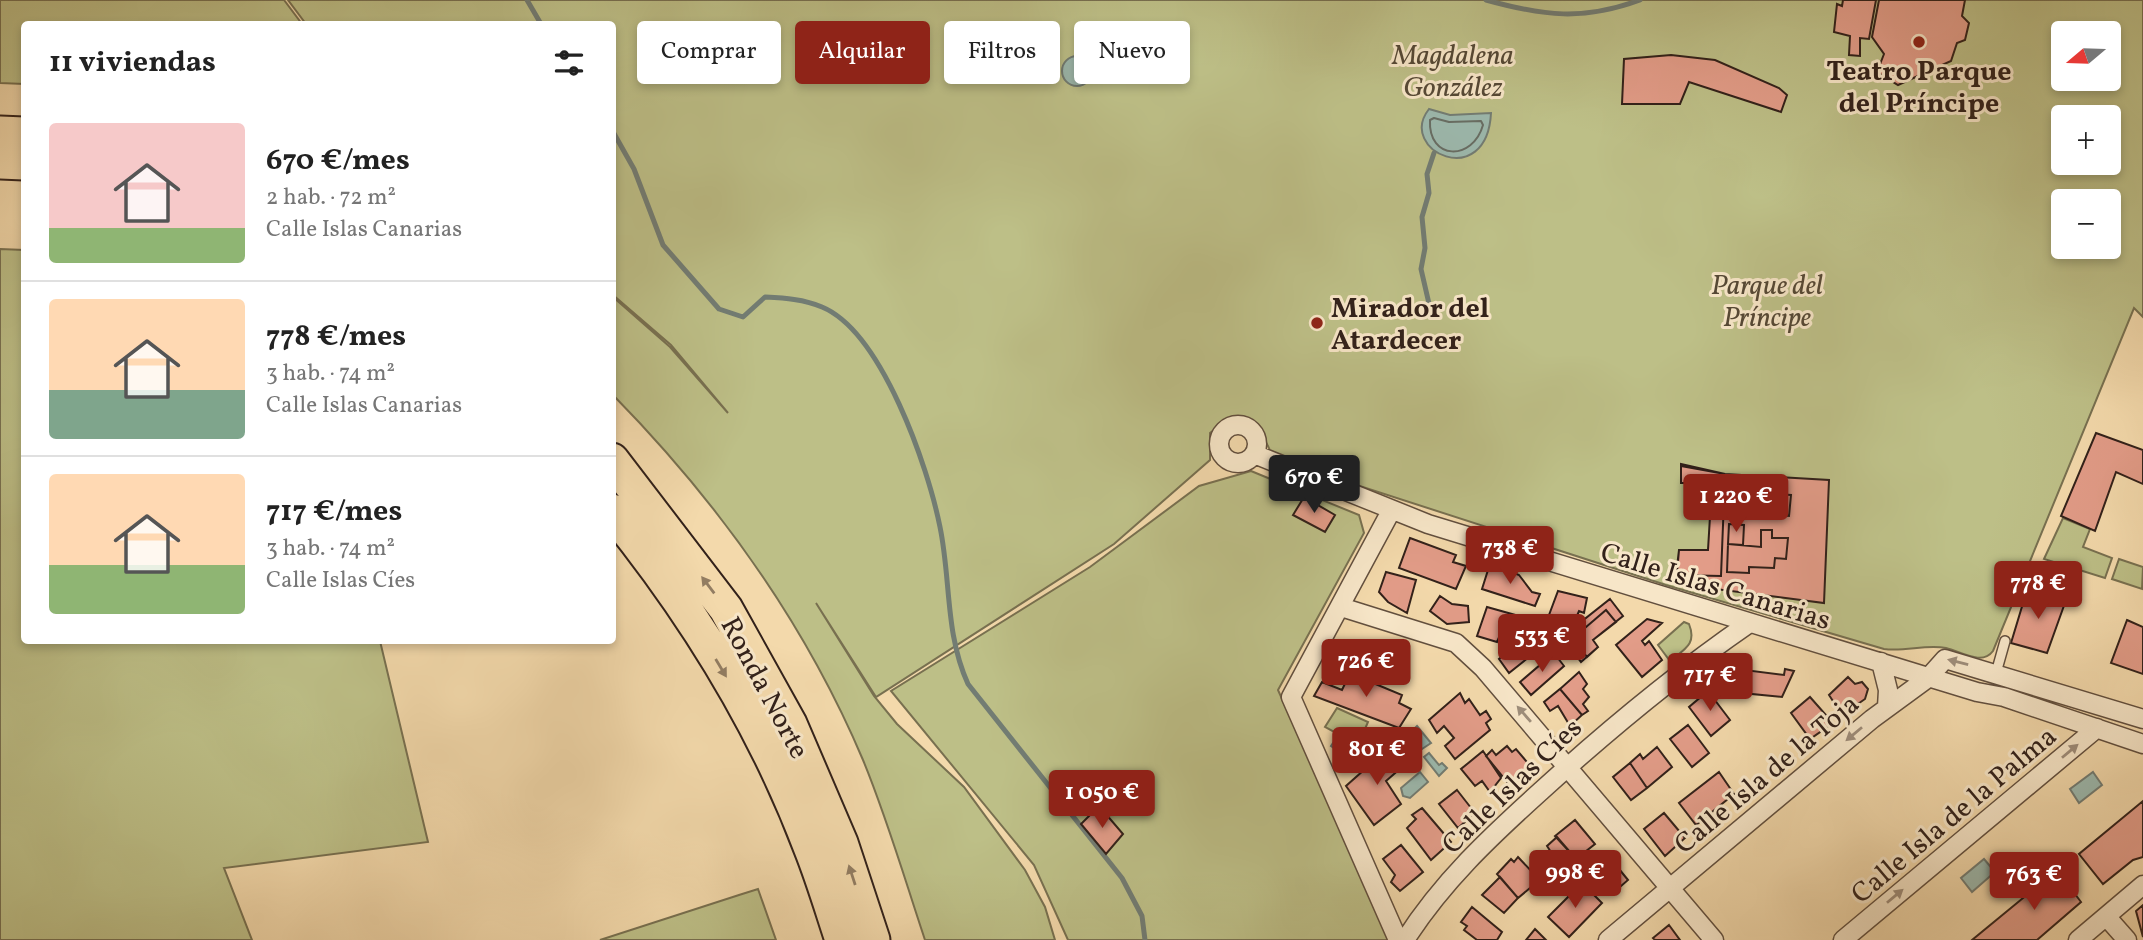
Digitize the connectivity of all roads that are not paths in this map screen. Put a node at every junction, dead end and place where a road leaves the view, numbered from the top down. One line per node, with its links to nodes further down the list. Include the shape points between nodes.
1 (0, 133): 2 (highway)
2 (21, 134)
3 (0, 162): 4 (highway)
4 (21, 163)
5 (1254, 454): 7 (street, Calle Islas Canarias)
6 (616, 465): 27 (highway, Ronda Norte, one-way to 6, via 841,843 790,724 726,609)
7 (1391, 512): 9 (street); 10 (street, Calle Islas Canarias)
8 (616, 516): 26 (highway, Ronda Norte, one-way to 26, via 694,622 739,697 811,848)
9 (1341, 607): 20 (street, one-way to 9, via 1456,643); 24 (street, via 1292,697)
10 (1748, 624): 12 (street, Calle Islas Canarias); 20 (street, Calle Islas Cíes, via 1691,663)
11 (2005, 641): 13 (lane)
12 (1881, 662): 14 (street, Calle Islas Canarias); 16 (street)
13 (1996, 673): 14 (street, one-way to 14, via 1945,659); 15 (street); 17 (street)
14 (1928, 678): 15 (street, Calle Islas Canarias); 16 (street, Calle Isla de la Toja)
15 (1989, 693): 18 (street, Calle Islas Canarias)
16 (1887, 707): 22 (street, Calle Isla de la Toja, one-way to 22)
17 (2143, 719)
18 (2098, 728): 19 (street, Calle Islas Canarias); 32 (street, Calle Isla de la Palma, one-way to 18)
19 (2143, 744)
20 (1568, 766): 22 (street); 23 (street, Calle Islas Cíes, via 1480,846)
21 (2143, 885): 33 (street)
22 (1669, 887): 30 (street, Calle Isla de la Toja); 31 (street)
23 (1420, 917): 24 (street); 29 (street, Calle Islas Cíes)
24 (1389, 918): 28 (street)
25 (2112, 923): 34 (street)
26 (842, 940)
27 (873, 940)
28 (1398, 940)
29 (1405, 940)
30 (1608, 940)
31 (1714, 940)
32 (1843, 940)
33 (2078, 940)
34 (2127, 940)

